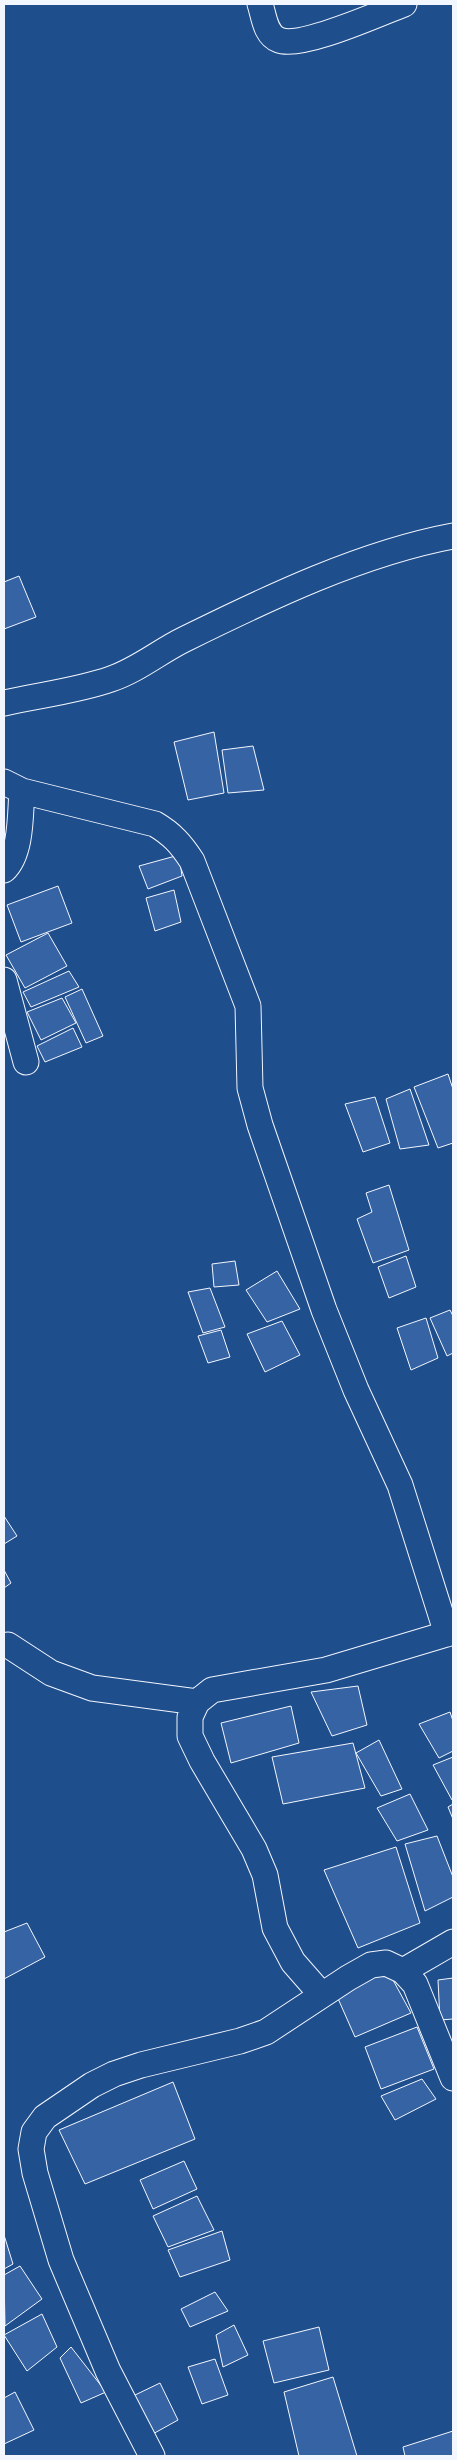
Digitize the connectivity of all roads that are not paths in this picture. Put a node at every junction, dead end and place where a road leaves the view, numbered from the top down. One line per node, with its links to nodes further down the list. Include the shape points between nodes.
1 (260, 4): 2 (street, via 270,34 278,40 290,42 342,29)
2 (404, 4)
3 (453, 536): 4 (street, via 415,543 376,556 262,603 182,640 111,679)
4 (4, 703)
5 (13, 786): 6 (street, via 15,852 10,865); 9 (street, via 154,824 181,843 192,861 248,1006 250,1088 260,1125 324,1310 356,1390 400,1485)
6 (4, 870)
7 (4, 980): 8 (street)
8 (26, 1062)
9 (450, 1633): 11 (street, via 326,1670 212,1690)
10 (8, 1645): 11 (street, via 51,1673 92,1688)
11 (197, 1702): 14 (street, via 190,1717 190,1736 254,1849 265,1875 275,1928 281,1941 293,1962)
12 (453, 1942): 13 (street)
13 (403, 1972): 14 (street, via 386,1963 371,1966); 15 (street, via 415,1984)
14 (321, 1994): 16 (street, via 266,2032 240,2042 141,2064 114,2074 44,2117 34,2132 31,2149 35,2173 61,2260 108,2371)
15 (453, 2078)
16 (152, 2456)

